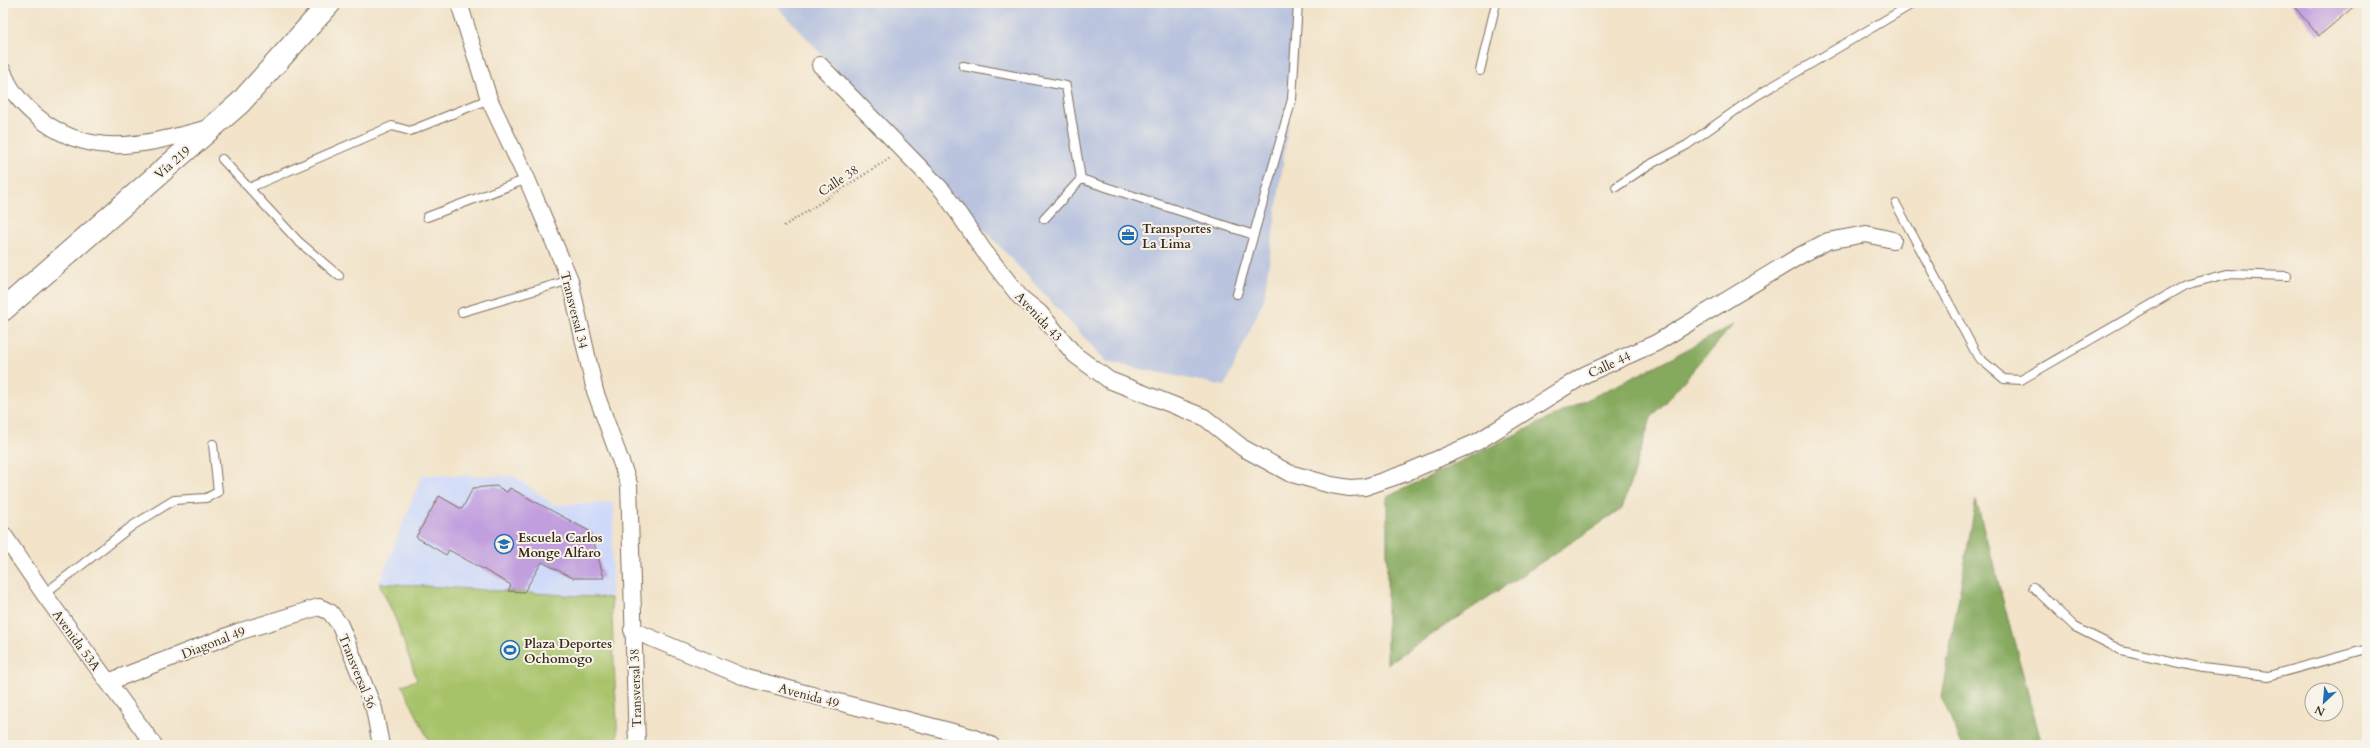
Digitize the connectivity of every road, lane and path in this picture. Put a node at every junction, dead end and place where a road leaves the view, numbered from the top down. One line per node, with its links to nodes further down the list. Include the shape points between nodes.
1 (330, 3): 11 (main road, Vía 219, via 240,103)
2 (459, 3): 10 (street, Transversal 34)
3 (1298, 3): 22 (lane, via 1292,99)
4 (1496, 3): 9 (lane)
5 (1914, 3): 16 (lane, via 1756,96 1687,145 1647,166)
6 (820, 65): 12 (street, Avenida 43)
7 (963, 66): 14 (lane, via 1066,86)
8 (3, 71): 11 (street, via 7,83 26,106 46,124 67,136 96,144 124,146 152,143)
9 (1480, 71)
10 (489, 99): 15 (street, Transversal 34); 17 (lane, via 410,131 392,126)
11 (211, 127): 28 (main road, Vía 219)
12 (902, 150): 21 (path, Calle 38); 31 (street, Avenida 43, via 943,191 984,251 1020,297 1040,313 1075,356 1109,380 1204,417 1243,448 1289,473)
13 (222, 160): 17 (lane)
14 (1081, 179): 20 (lane); 22 (lane)
15 (527, 180): 19 (lane); 26 (street, Transversal 34)
16 (1616, 187)
17 (249, 188): 24 (lane, via 298,241)
18 (1896, 204): 25 (lane, via 1978,357 2004,379 2021,380 2185,285 2227,274)
19 (427, 217)
20 (1044, 219)
21 (784, 226)
22 (1254, 235): 27 (lane)
23 (1893, 240): 31 (street, Calle 44, via 1866,234 1828,241 1656,343 1586,374 1477,442 1403,474 1365,487 1350,488)
24 (339, 276)
25 (2287, 276)
26 (570, 280): 29 (lane); 36 (street, Transversal 34, via 595,391 629,484)
27 (1237, 294)
28 (3, 310)
29 (462, 312)
30 (213, 444): 34 (lane, via 218,492 206,498 174,500 132,526)
31 (1322, 483)
32 (3, 534): 34 (street, Avenida 53A)
33 (2033, 587): 37 (lane, via 2075,626 2121,650 2203,668 2268,676)
34 (44, 594): 38 (street, Avenida 53A)
35 (319, 607): 38 (street, Diagonal 49, via 238,632); 40 (street, Transversal 36, via 330,612 340,625 374,709)
36 (632, 630): 41 (street, Transversal 38); 42 (street, Avenida 49, via 747,678 972,737)
37 (2367, 649)
38 (108, 682): 39 (street, Avenida 53A)
39 (154, 745)
40 (381, 745)
41 (637, 745)
42 (991, 745)

